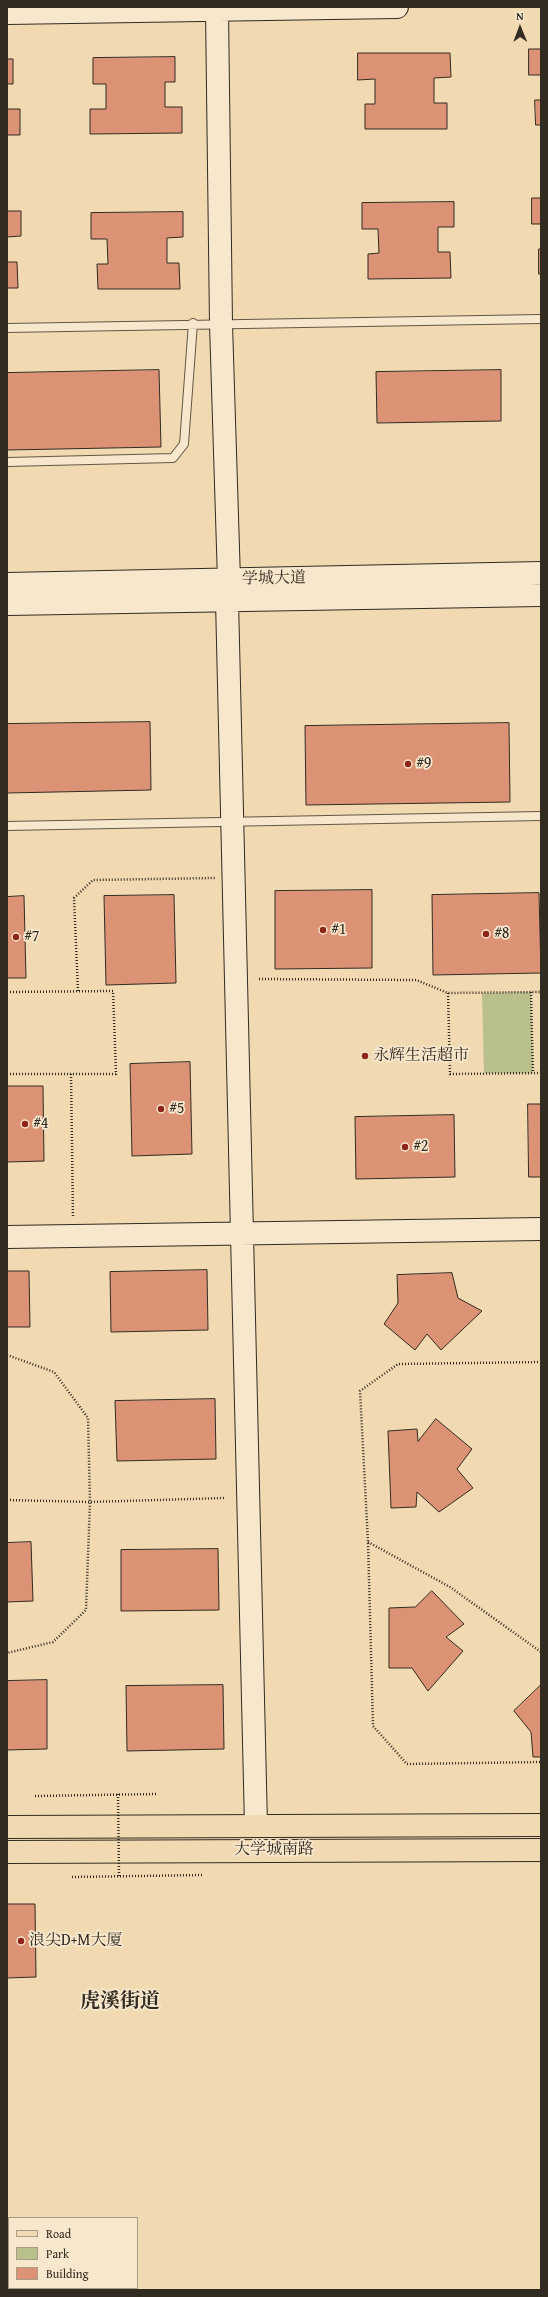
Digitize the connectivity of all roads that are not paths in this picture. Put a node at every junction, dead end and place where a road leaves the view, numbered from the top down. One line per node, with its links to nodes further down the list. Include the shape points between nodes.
1 (397, 7): 2 (street)
2 (217, 10): 3 (street); 6 (street)
3 (7, 13)
4 (541, 319): 6 (lane)
5 (193, 323): 6 (lane); 7 (lane); 8 (lane, via 184,444 173,458)
6 (222, 324): 11 (street)
7 (7, 328)
8 (7, 462)
9 (541, 573): 11 (street, 学城大道)
10 (7, 584): 11 (street, 学城大道)
11 (228, 590): 12 (street, 学城大道); 13 (street, 学城大道); 15 (street)
12 (541, 595)
13 (7, 604)
14 (541, 816): 15 (lane)
15 (232, 823): 16 (lane); 18 (street)
16 (7, 826)
17 (541, 1228): 18 (street)
18 (242, 1233): 19 (street); 21 (street)
19 (7, 1237)
20 (541, 1825): 21 (main road, 大学城南路)
21 (256, 1826): 22 (main road, 大学城南路)
22 (7, 1827)
23 (541, 1850): 24 (main road, 大学城南路)
24 (7, 1852)

